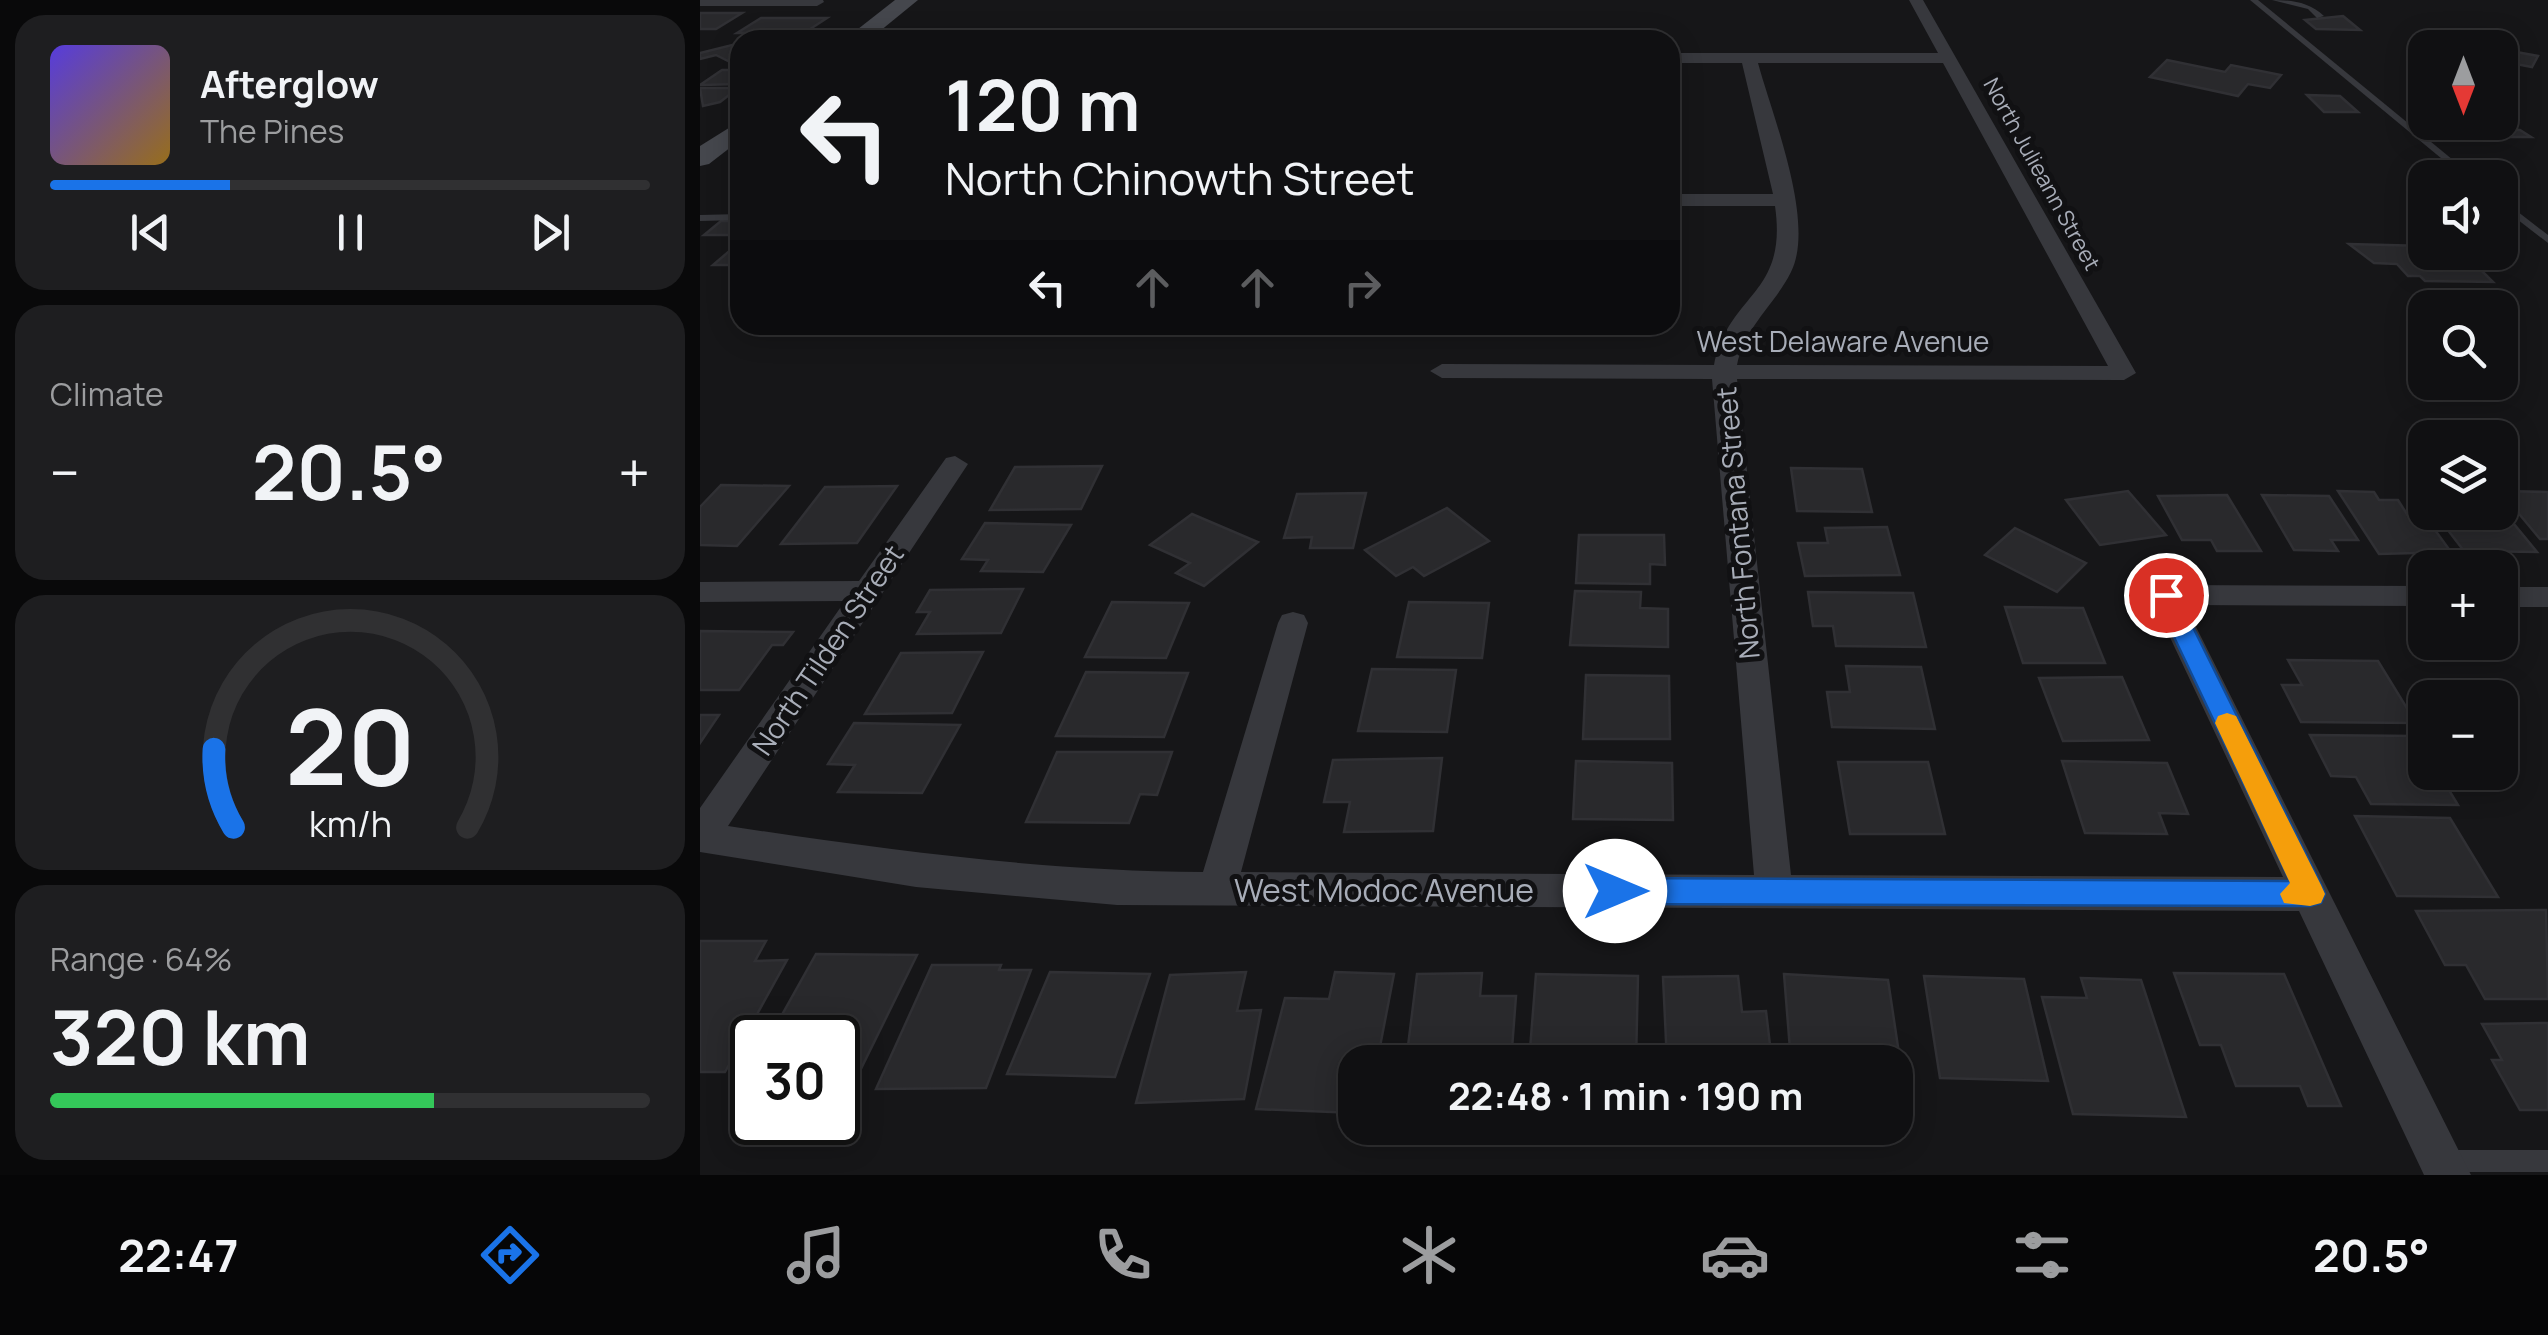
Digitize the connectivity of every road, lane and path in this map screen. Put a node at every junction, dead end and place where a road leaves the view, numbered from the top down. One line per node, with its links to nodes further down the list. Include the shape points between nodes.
1 (908, 0): 8 (main road)
2 (1916, 0): 11 (street, North Julieann Street)
3 (2254, 0): 14 (lane)
4 (2276, 0): 7 (lane, via 2310,7)
5 (700, 2): 6 (street)
6 (817, 2)
7 (2320, 16)
8 (868, 30)
9 (1680, 58): 10 (street)
10 (1748, 58): 11 (street); 16 (street, North Fontana Street)
11 (1948, 58): 23 (street, North Julieann Street)
12 (730, 136): 13 (main road)
13 (700, 158)
14 (2449, 160)
15 (1680, 200): 16 (street)
16 (1783, 200): 22 (street, North Fontana Street, via 1786,261 1737,326)
17 (2518, 216): 20 (lane)
18 (730, 217): 19 (lane)
19 (700, 218)
20 (2548, 240)
21 (1442, 371): 22 (street, West Delaware Avenue)
22 (1724, 372): 23 (street, West Delaware Avenue); 33 (street, North Fontana Street)
23 (2124, 372)
24 (955, 464): 25 (street, North Tilden Street)
25 (868, 591): 26 (street); 31 (street, North Tilden Street)
26 (700, 592)
27 (2408, 596): 34 (street, via 2166,595)
28 (2518, 597): 29 (street)
29 (2548, 597)
30 (1292, 623): 32 (street)
31 (700, 836): 32 (street, West Modoc Avenue, via 965,876)
32 (1218, 890): 33 (street, West Modoc Avenue)
33 (1774, 891): 34 (street, West Modoc Avenue)
34 (2310, 894): 36 (street)
35 (2548, 1161): 36 (lane)
36 (2445, 1168)

